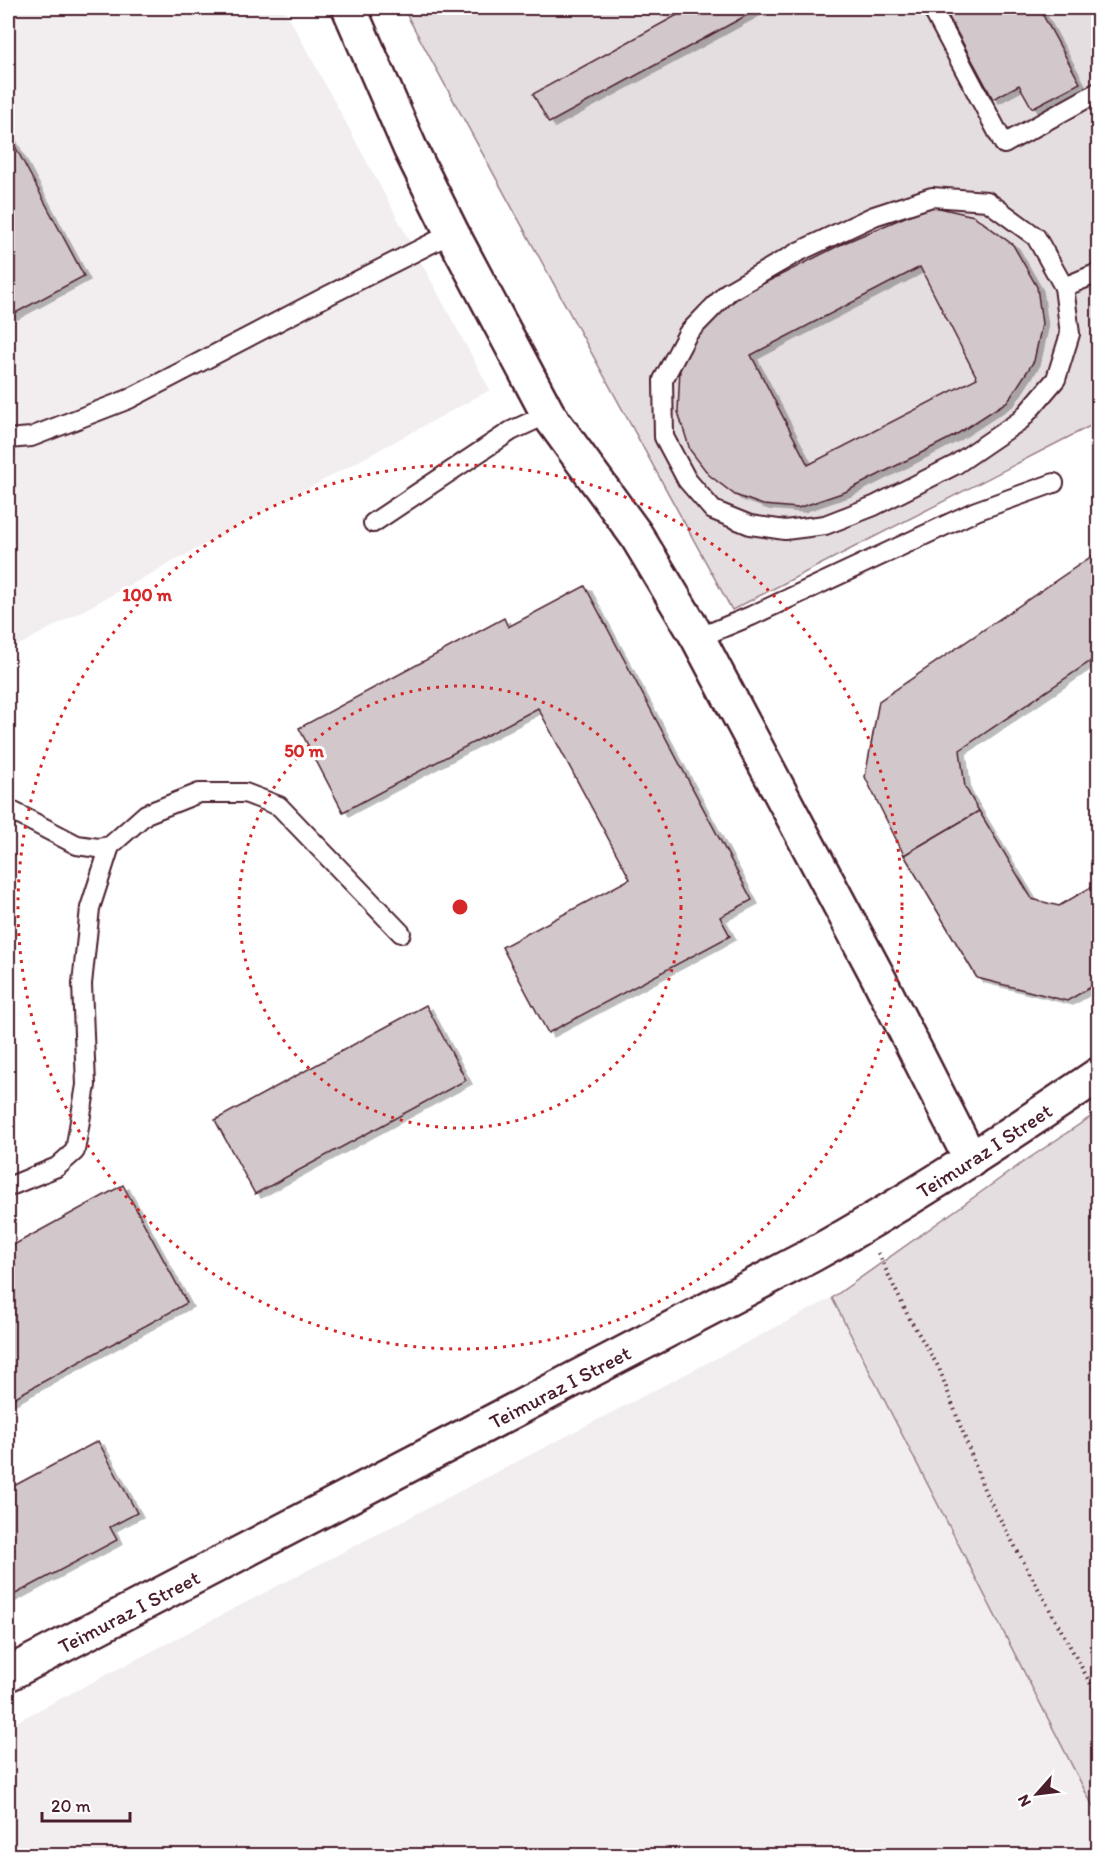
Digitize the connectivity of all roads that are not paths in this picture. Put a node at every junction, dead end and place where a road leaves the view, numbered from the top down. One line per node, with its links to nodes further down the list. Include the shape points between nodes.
1 (349, 8): 4 (street)
2 (932, 8): 3 (lane, via 1005,144)
3 (1098, 92)
4 (452, 233): 7 (street); 8 (lane, via 129,399 31,437)
5 (1098, 273): 6 (lane)
6 (1064, 287): 6 (lane, via 1036,237 987,201 932,197 874,216 798,252 728,292 688,333 663,380 663,437 687,480 713,510 750,525 785,530 825,525 874,506 955,465 1021,420 1056,379 1070,334)
7 (548, 414): 10 (lane, via 511,431); 11 (street, via 636,535)
8 (8, 439)
9 (1054, 483): 11 (lane, via 976,511)
10 (374, 523)
11 (698, 638): 16 (street)
12 (8, 809): 13 (lane, via 77,845 98,849)
13 (110, 846): 14 (lane, via 146,814 199,793 245,793 279,806); 17 (lane, via 90,908 82,984 86,1084 75,1151 57,1167)
14 (401, 933)
15 (1098, 1075): 16 (street, Teimuraz I Street)
16 (971, 1160): 18 (street, Teimuraz I Street, via 802,1260)
17 (8, 1187)
18 (8, 1674)

